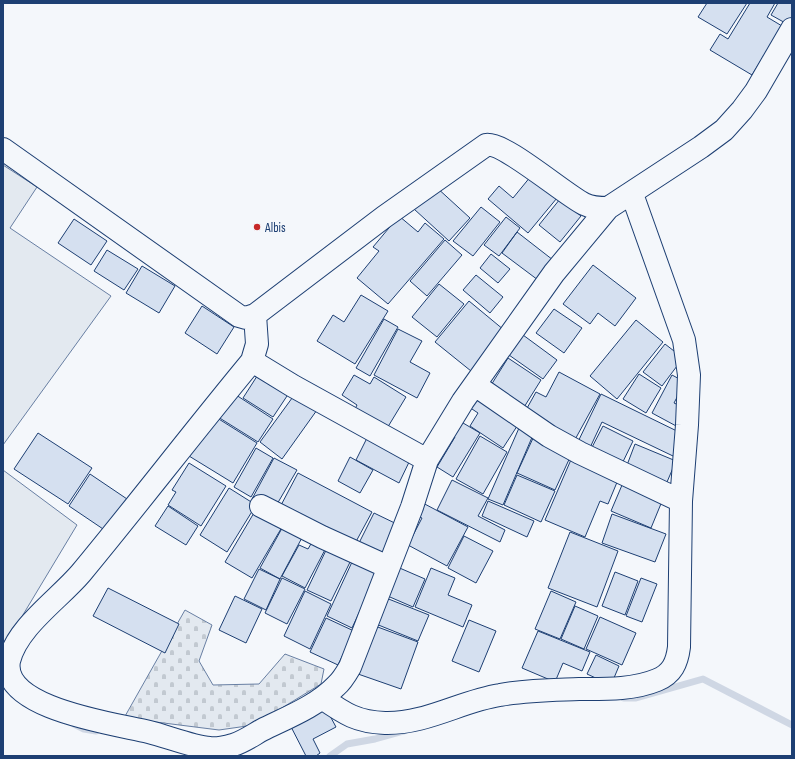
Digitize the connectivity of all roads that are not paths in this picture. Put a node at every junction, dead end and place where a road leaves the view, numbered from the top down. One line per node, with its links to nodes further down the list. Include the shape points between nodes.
1 (792, 29): 3 (street, via 756,91 724,130)
2 (3, 149): 5 (street, via 239,316 246,318)
3 (632, 194): 4 (street); 9 (street, via 684,340 689,375 688,425)
4 (608, 208): 5 (street, via 595,208 584,204 504,150 490,144 486,145 384,217); 7 (street, via 554,273)
5 (255, 315): 6 (street, via 257,344)
6 (252, 361): 8 (street); 12 (street, via 79,575 27,630 8,662 9,679 16,687 47,706 78,718 149,732 210,748 233,745)
7 (475, 385): 8 (street, via 446,426); 9 (street, via 550,436 580,453)
8 (427, 460): 11 (street, via 412,507)
9 (681, 501): 12 (street, via 679,647 673,668 658,680 609,689 501,694 417,720 386,723 356,720)
10 (261, 506): 11 (street, via 322,538)
11 (388, 567): 12 (street, via 350,667 343,678)
12 (322, 698)

